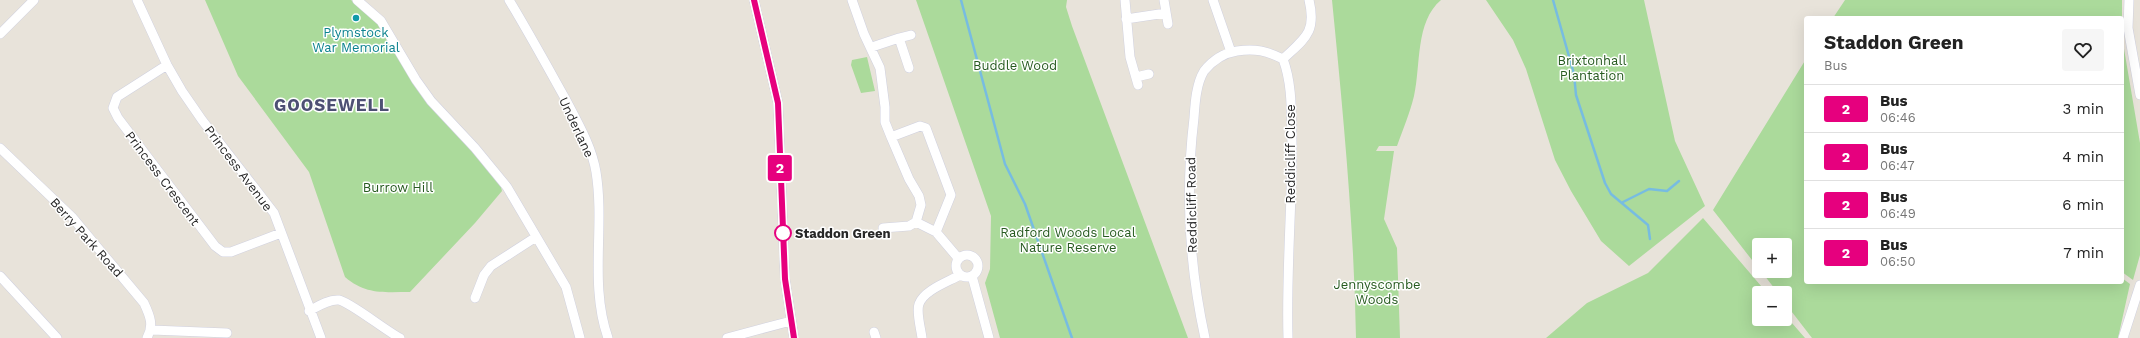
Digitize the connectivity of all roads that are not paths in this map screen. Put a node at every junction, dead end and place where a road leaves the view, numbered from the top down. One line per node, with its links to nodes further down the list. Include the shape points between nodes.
1 (34, 0): 15 (street)
2 (357, 0): 31 (street, via 385,25 431,101 499,174)
3 (509, 0): 46 (street, Underlane, via 591,152 599,190 599,283 601,310)
4 (754, 0): 39 (street, via 778,103 785,279)
5 (852, 0): 18 (street, via 864,34)
6 (1125, 0): 13 (street)
7 (1164, 0): 12 (street)
8 (1213, 0): 19 (street)
9 (1309, 0): 20 (street, via 1312,23 1306,38)
10 (2129, 0): 24 (street, via 2128,28)
11 (142, 3): 21 (street, Princess Avenue)
12 (1166, 13): 13 (street); 14 (street)
13 (1126, 19): 23 (street, via 1130,57 1137,81)
14 (1168, 24)
15 (0, 34)
16 (911, 35): 17 (street)
17 (899, 38): 18 (street); 22 (street)
18 (872, 47): 25 (street, via 880,68 885,122)
19 (1231, 52): 20 (street, via 1256,49 1270,52); 51 (street, Reddicliff Road, via 1218,58 1204,72 1197,93 1188,183 1189,232 1196,296)
20 (1283, 60): 52 (street, Reddicliff Close, via 1290,78 1292,139)
21 (167, 65): 30 (street, Princess Avenue, via 202,120 274,213); 30 (street, Princess Crescent, via 117,97 113,108 118,118 215,246 223,252 231,252)
22 (909, 68)
23 (1148, 74)
24 (2140, 94)
25 (891, 137): 27 (street, via 909,179 920,196 921,205); 29 (street, via 920,126 926,128 951,195)
26 (0, 148): 41 (street, Berry Park Road, via 72,217 144,303 150,318)
27 (916, 222): 28 (street, via 909,226); 29 (street)
28 (883, 228)
29 (936, 232): 32 (street)
30 (281, 233): 38 (street, Princess Avenue)
31 (536, 236): 37 (street, via 491,266 484,275); 45 (street, via 566,287)
32 (958, 258): 33 (street, via 955,266); 35 (street, via 966,255 976,260 978,268)
33 (960, 275): 35 (street); 49 (street, via 923,298 919,305)
34 (0, 276): 42 (street)
35 (972, 276): 50 (street)
36 (2140, 285): 53 (street)
37 (475, 298)
38 (309, 310): 43 (street, Princess Avenue); 44 (street, via 338,300 349,304)
39 (791, 321): 47 (street); 48 (street)
40 (227, 332): 41 (street)
41 (150, 334)
42 (57, 338)
43 (321, 338)
44 (400, 338)
45 (580, 338)
46 (608, 338)
47 (727, 338)
48 (794, 338)
49 (922, 338)
50 (989, 338)
51 (1204, 338)
52 (1288, 338)
53 (2123, 338)

